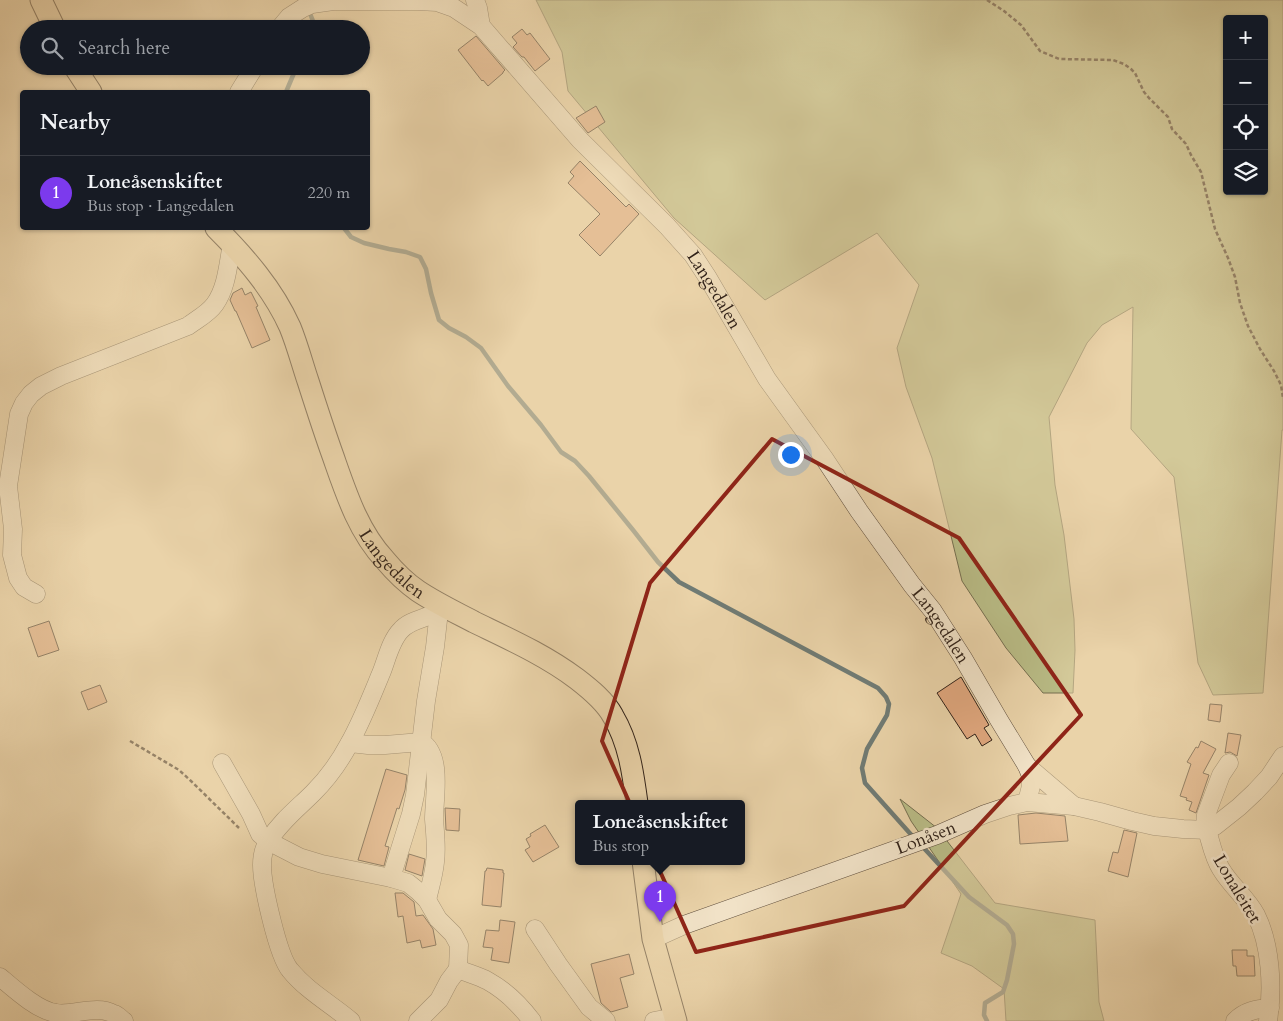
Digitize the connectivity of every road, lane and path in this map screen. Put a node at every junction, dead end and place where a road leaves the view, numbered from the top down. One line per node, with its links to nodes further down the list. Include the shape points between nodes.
1 (42, 0): 4 (main road)
2 (475, 0): 6 (street)
3 (987, 0): 13 (path, via 1021,25 1044,54 1059,59 1113,60 1124,64 1135,73 1144,92 1168,117 1172,129 1186,144 1201,172 1215,229 1233,271 1240,304 1248,326 1281,385)
4 (51, 20)
5 (286, 20): 6 (street, Langedalen, via 307,6 333,1 418,1 437,2 454,8)
6 (481, 26): 22 (street, Langedalen, via 580,140 693,255 767,380 964,658)
7 (80, 75): 9 (main road)
8 (249, 75): 10 (street)
9 (90, 90)
10 (240, 90)
11 (218, 230): 12 (main road, Langedalen)
12 (232, 244): 14 (street, via 221,292 205,314 188,326 61,376 41,386 24,403 19,414 8,486 13,528 12,555 18,578 24,587); 15 (main road, Langedalen, via 275,299 290,328 344,490 369,540 399,576)
13 (1283, 398)
14 (36, 594)
15 (441, 609): 17 (street); 18 (street, via 400,630); 23 (main road, Langedalen, via 538,654 572,675 601,700 613,715 629,755)
16 (130, 741): 27 (path, via 179,770 234,825)
17 (421, 742): 18 (street); 29 (street, via 411,814); 30 (street, via 430,751 436,772 435,863)
18 (350, 743): 27 (street, via 314,792)
19 (1283, 756): 26 (street, via 1255,792)
20 (1229, 762): 26 (street, via 1204,821)
21 (222, 763): 27 (street)
22 (1027, 766): 24 (street, Langedalen, via 1031,786); 25 (street, Langedalen)
23 (637, 800)
24 (1027, 802): 25 (street, Lonåsen); 32 (street, Lonåsen, via 985,814 937,835 692,922)
25 (1074, 806): 26 (street, Lonåsen, via 1154,826)
26 (1208, 830): 36 (street, Lonaleitet, via 1221,869 1256,915 1266,944)
27 (264, 838): 29 (street, via 322,864); 39 (street, via 265,890 288,968 302,983)
28 (643, 865): 32 (main road)
29 (391, 878): 30 (street, via 408,883)
30 (426, 900): 33 (street, via 459,944)
31 (535, 930): 43 (street, via 589,1007)
32 (652, 940): 37 (main road)
33 (458, 969): 35 (street); 42 (street, via 487,980 509,994)
34 (0, 977): 38 (street, via 43,1009 55,1013 104,1011)
35 (439, 1000): 40 (street); 41 (street)
36 (1269, 1014): 44 (street, Lonaleitet, via 1259,1008)
37 (668, 1020)
38 (124, 1021)
39 (352, 1021)
40 (418, 1021)
41 (436, 1021)
42 (532, 1021)
43 (606, 1021)
44 (1235, 1021)

